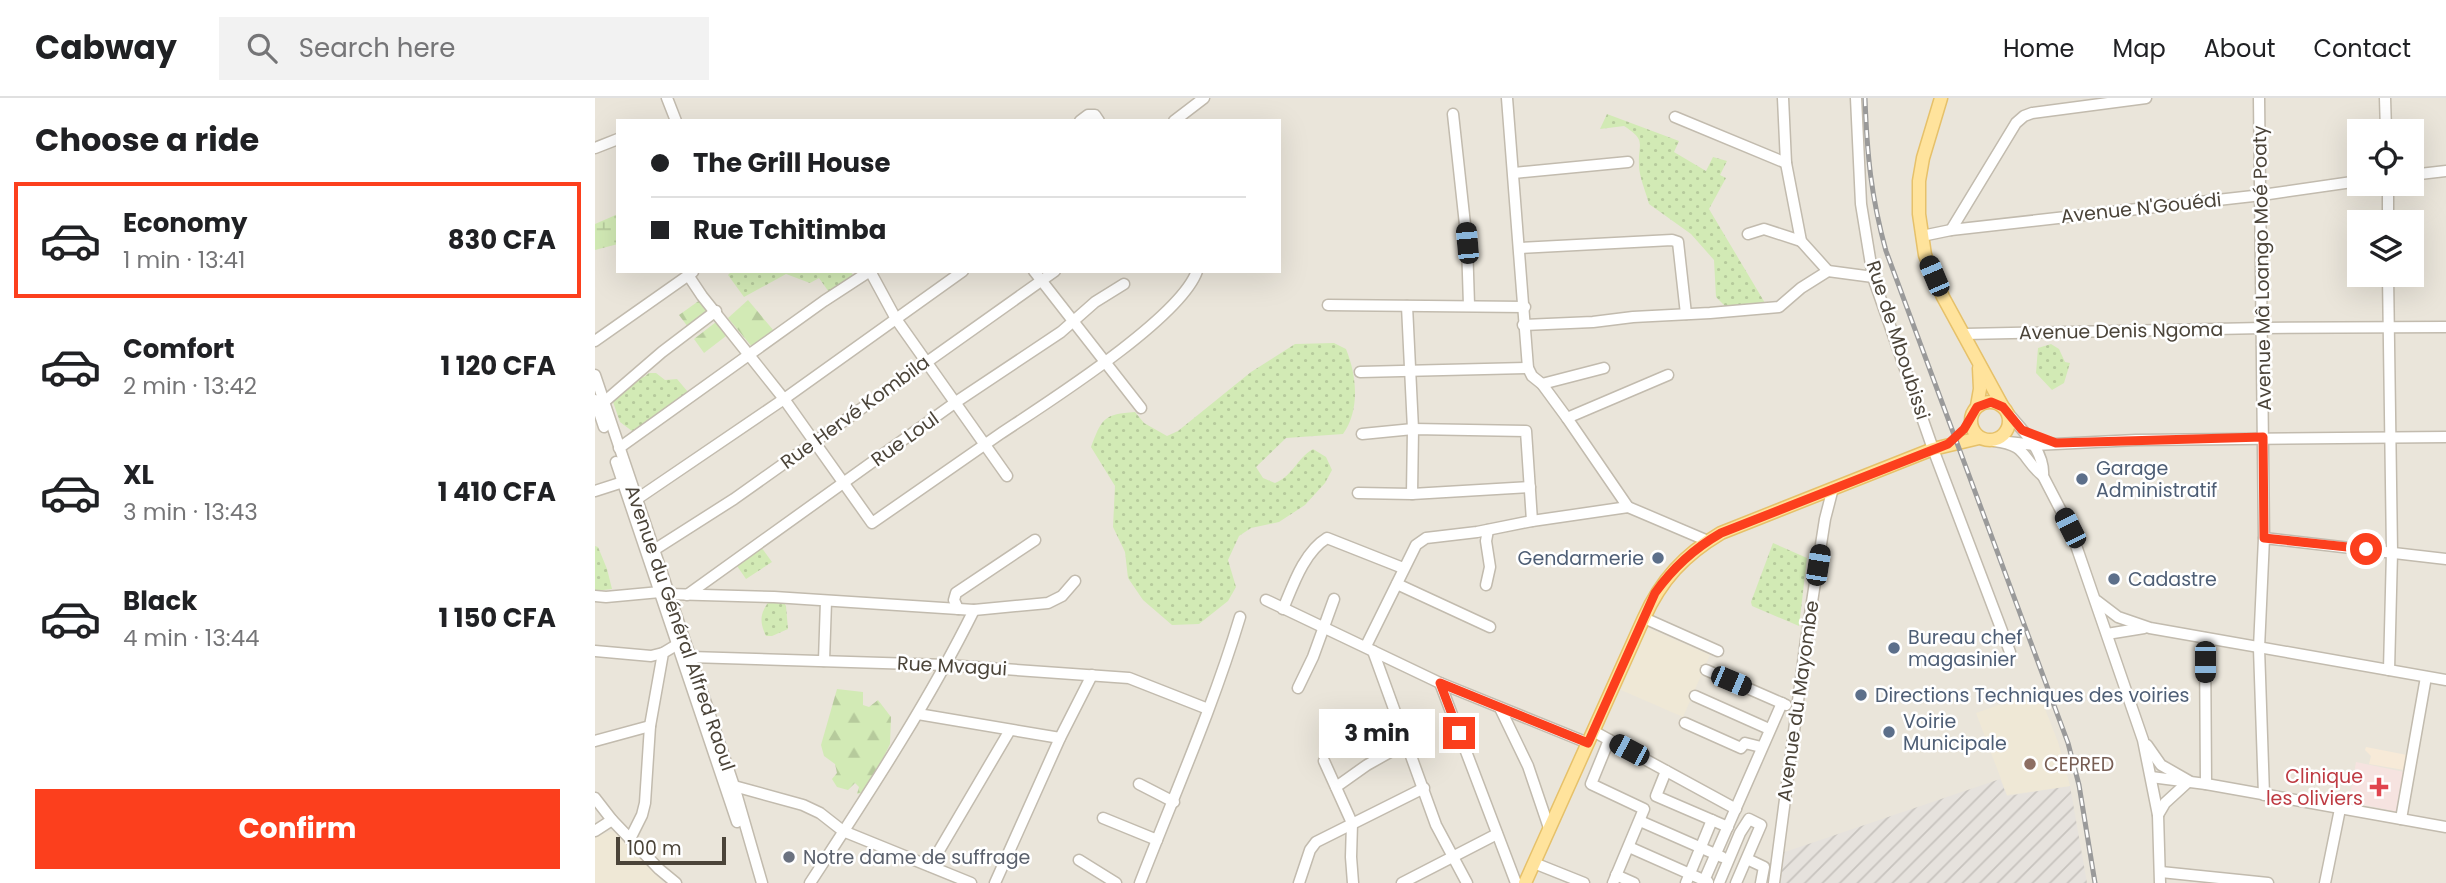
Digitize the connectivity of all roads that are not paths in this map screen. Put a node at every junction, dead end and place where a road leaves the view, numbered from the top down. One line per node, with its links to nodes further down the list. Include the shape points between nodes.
1 (667, 98): 13 (street)
2 (1204, 98): 11 (street)
3 (1507, 98): 20 (street)
4 (1783, 98): 18 (street)
5 (1856, 98): 37 (street, Rue de Mboubissi, via 1861,204)
6 (1941, 98): 26 (main road, via 1919,181)
7 (2146, 98): 24 (street, via 2024,116)
8 (2259, 98): 23 (street, Avenue Mâ Loango Moé Poaty)
9 (2385, 98): 14 (street)
10 (1453, 114): 42 (street)
11 (1188, 117)
12 (1675, 117): 18 (street)
13 (675, 118)
14 (2386, 119)
15 (616, 140): 16 (street)
16 (595, 148)
17 (1628, 162): 20 (street)
18 (1786, 163): 27 (street)
19 (2446, 171): 21 (street)
20 (1514, 173): 28 (street)
21 (2424, 174)
22 (2347, 183): 23 (street, Avenue N'Gouédi)
23 (2262, 195): 24 (street, Avenue N'Gouédi); 52 (street, Avenue Mâ Loango Moé Poaty)
24 (1951, 230): 26 (street, Avenue N'Gouédi)
25 (1748, 234): 27 (street, via 1764,229)
26 (1922, 236): 53 (main road, via 1938,287)
27 (1801, 241): 29 (street)
28 (1519, 248): 44 (street); 46 (street, via 1666,238 1678,242)
29 (1828, 271): 37 (street); 46 (street, via 1779,307)
30 (691, 273): 45 (street); 54 (street)
31 (867, 273): 55 (street)
32 (871, 273): 47 (street)
33 (960, 273): 47 (street)
34 (1036, 273): 38 (street)
35 (1052, 273): 38 (street, Rue Hervé Kombila)
36 (1196, 273): 57 (street, via 1168,309)
37 (1873, 277): 89 (street, Rue de Mboubissi)
38 (1042, 281): 48 (street); 56 (street, Rue Hervé Kombila)
39 (1124, 284): 48 (street, Rue Loul)
40 (2388, 287): 50 (street)
41 (1328, 305): 43 (street)
42 (1469, 305): 43 (street); 44 (street)
43 (1407, 306): 61 (street)
44 (1525, 307): 49 (street)
45 (716, 311): 55 (street); 67 (street)
46 (1686, 314): 49 (street)
47 (896, 319): 56 (street); 66 (street)
48 (1074, 321): 57 (street); 68 (street, Rue Loul)
49 (1523, 325): 59 (street)
50 (2389, 327): 51 (street, Avenue Denis Ngoma); 52 (street, Avenue Denis Ngoma); 78 (street)
51 (2446, 327)
52 (2263, 328): 53 (street, Avenue Denis Ngoma); 77 (street, Avenue Mâ Loango Moé Poaty)
53 (1965, 334): 58 (main road)
54 (595, 341)
55 (750, 354): 66 (street); 88 (street)
56 (926, 361): 68 (street); 83 (street, Rue Hervé Kombila)
57 (1104, 361): 70 (street); 85 (street)
58 (1979, 364): 69 (main road); 71 (main road)
59 (1528, 368): 61 (street); 65 (street)
60 (1604, 368): 65 (street)
61 (1411, 369): 62 (street); 74 (street)
62 (1360, 372)
63 (595, 375): 67 (street, Avenue du Général Alfred Raoul)
64 (1668, 375): 72 (street)
65 (1542, 384): 72 (street)
66 (784, 399): 83 (street); 100 (street)
67 (599, 401): 88 (street, Avenue du Général Alfred Raoul); 92 (street, Avenue du Général Alfred Raoul)
68 (956, 402): 85 (street); 93 (street, Rue Loul)
69 (1977, 407): 71 (main road, via 1991,402); 73 (main road)
70 (1140, 408)
71 (2005, 410): 75 (street); 81 (main road, via 2009,419 2006,432)
72 (1567, 418): 101 (street)
73 (1971, 419): 80 (main road); 86 (main road)
74 (1413, 429): 76 (street); 94 (street, via 1526,431); 98 (street)
75 (2022, 430): 84 (street); 87 (street)
76 (1362, 434)
77 (2263, 437): 78 (street); 84 (street); 105 (street, Avenue Mâ Loango Moé Poaty)
78 (2389, 437): 79 (street); 109 (street)
79 (2446, 437)
80 (1979, 438): 81 (main road); 86 (main road)
81 (1994, 440): 82 (street)
82 (2008, 442): 87 (street); 90 (street)
83 (813, 443): 93 (street); 108 (street, Rue Hervé Kombila)
84 (2056, 443): 87 (street); 90 (street, via 2046,453)
85 (986, 444): 91 (street); 93 (street, via 871,523)
86 (1948, 444): 89 (main road)
87 (2035, 445): 90 (street)
88 (619, 448): 100 (street, Avenue du Général Alfred Raoul)
89 (1933, 449): 95 (main road); 137 (street, Rue de Mboubissi)
90 (2042, 470): 120 (street, via 2070,528)
91 (1007, 476)
92 (623, 482): 96 (street); 115 (street, Avenue du Général Alfred Raoul)
93 (843, 484): 116 (street, Rue Loul)
94 (1530, 488): 98 (street); 103 (street)
95 (1833, 488): 99 (main road); 102 (street, Avenue du Mayombe)
96 (595, 491)
97 (1358, 493): 98 (street)
98 (1412, 494)
99 (1809, 498): 102 (street); 107 (main road)
100 (637, 499): 108 (street, Avenue du Général Alfred Raoul)
101 (1628, 507): 103 (street); 107 (street)
102 (1825, 519): 153 (street, Avenue du Mayombe)
103 (1532, 521): 104 (street)
104 (1488, 530): 111 (street, via 1426,538 1416,545); 114 (street)
105 (2264, 538): 109 (street); 134 (street, Avenue Mâ Loango Moé Poaty)
106 (1035, 540): 123 (street, via 956,593)
107 (1708, 541): 126 (main road, via 1666,577)
108 (654, 550): 115 (street, Avenue du Général Alfred Raoul)
109 (2392, 552): 110 (street); 143 (street)
110 (2446, 559)
111 (1403, 568): 113 (street); 122 (street, via 1327,538 1299,573)
112 (1075, 581): 124 (street, via 1048,603)
113 (1397, 584): 127 (street); 133 (street)
114 (1486, 584)
115 (664, 593): 116 (street); 117 (street); 132 (street, Avenue du Général Alfred Raoul); 139 (street, Avenue du Général Alfred Raoul)
116 (687, 595): 121 (street)
117 (595, 596)
118 (1334, 599): 128 (street)
119 (1266, 600): 122 (street)
120 (2095, 600): 129 (street, via 2118,617); 130 (street)
121 (826, 601): 123 (street); 140 (street)
122 (1283, 609): 128 (street)
123 (958, 610): 124 (street)
124 (974, 610): 141 (street)
125 (1240, 617): 152 (street)
126 (1644, 618): 136 (street); 159 (main road)
127 (1490, 626)
128 (1323, 628): 133 (street); 148 (street)
129 (2146, 628): 130 (street); 131 (street)
130 (2107, 634): 162 (street)
131 (2205, 638): 134 (street); 170 (street)
132 (678, 644): 138 (street); 209 (street, Avenue du Général Alfred Raoul)
133 (1369, 648): 147 (street); 164 (street)
134 (2259, 648): 143 (street); 175 (street, Avenue Mâ Loango Moé Poaty)
135 (595, 651): 138 (street)
136 (1718, 651)
137 (2010, 652)
138 (663, 653): 156 (street)
139 (690, 657): 140 (street, Rue Mvagui); 172 (street, Avenue du Général Alfred Raoul)
140 (824, 661): 141 (street, Rue Mvagui)
141 (947, 665): 144 (street, Rue Mvagui); 154 (street)
142 (1706, 670): 150 (street)
143 (2389, 670): 145 (street)
144 (1092, 675): 152 (street, Rue Mvagui, via 1129,678); 160 (street)
145 (2426, 677): 146 (street); 184 (street)
146 (2446, 680)
147 (1440, 683): 151 (street); 192 (street)
148 (1298, 688)
149 (1695, 696): 157 (street)
150 (1781, 703): 153 (street); 157 (street)
151 (1500, 708): 159 (street); 189 (street, via 1528,766)
152 (1207, 709): 177 (street)
153 (1795, 709): 227 (street, Avenue du Mayombe)
154 (918, 714): 158 (street); 191 (street)
155 (1685, 723): 165 (street, via 1741,748 1745,743)
156 (650, 726): 163 (street); 193 (street, via 645,803)
157 (1769, 729): 165 (street)
158 (1010, 730): 160 (street); 203 (street)
159 (1590, 737): 161 (street); 189 (main road)
160 (1060, 738): 213 (street)
161 (1609, 740): 167 (street); 185 (street, via 1591,784 1644,809)
162 (2143, 740): 168 (street); 169 (street, via 2161,765)
163 (595, 741)
164 (1406, 743): 173 (street); 174 (street)
165 (1761, 747): 178 (street)
166 (1324, 761): 173 (street)
167 (1667, 771): 178 (street); 183 (street, via 1655,796)
168 (2151, 777): 169 (street); 180 (street)
169 (2189, 781): 170 (street); 180 (street)
170 (2206, 784): 175 (street)
171 (1139, 785): 177 (street)
172 (734, 786): 191 (street, via 803,805); 210 (street, Avenue du Général Alfred Raoul)
173 (1336, 787): 186 (street)
174 (1424, 788): 186 (street); 198 (street, via 1436,825)
175 (2264, 795): 179 (street)
176 (595, 798): 182 (street)
177 (1174, 802): 194 (street)
178 (1736, 809): 187 (street)
179 (2340, 809): 184 (street); 229 (street)
180 (2158, 815): 204 (street)
181 (1103, 818): 194 (street)
182 (612, 820): 190 (street); 193 (street)
183 (1713, 820): 187 (street); 196 (street)
184 (2401, 820): 188 (street)
185 (1640, 821): 195 (street); 196 (street)
186 (1352, 823): 216 (street, via 1313,845); 217 (street)
187 (1728, 827): 197 (street)
188 (2446, 827)
189 (1549, 828): 202 (main road)
190 (595, 831)
191 (843, 831): 203 (street); 211 (street)
192 (1497, 834): 198 (street); 220 (street)
193 (630, 839): 208 (street)
194 (1157, 840): 215 (street)
195 (1629, 847): 205 (street); 206 (street)
196 (1701, 848): 197 (street); 205 (street)
197 (1716, 854): 200 (street); 207 (street)
198 (1455, 858): 218 (street); 219 (street)
199 (1079, 860): 214 (street)
200 (1729, 860): 201 (street); 201 (street, via 1749,819 1761,825); 224 (street)
201 (1745, 862): 225 (street); 226 (street, via 1764,867)
202 (1534, 863): 221 (main road); 222 (street)
203 (930, 866): 212 (street)
204 (2160, 877): 228 (street)
205 (1688, 878): 207 (street)
206 (1614, 879): 223 (street)
207 (1706, 882)
208 (676, 883)
209 (754, 883)
210 (762, 883)
211 (810, 883)
212 (971, 883)
213 (995, 883)
214 (1116, 883)
215 (1140, 883)
216 (1299, 883)
217 (1353, 883)
218 (1402, 883)
219 (1467, 883)
220 (1515, 883)
221 (1525, 883)
222 (1584, 883)
223 (1634, 883)
224 (1719, 883)
225 (1736, 883)
226 (1761, 883)
227 (1774, 883)
228 (2268, 883)
229 (2325, 883)

